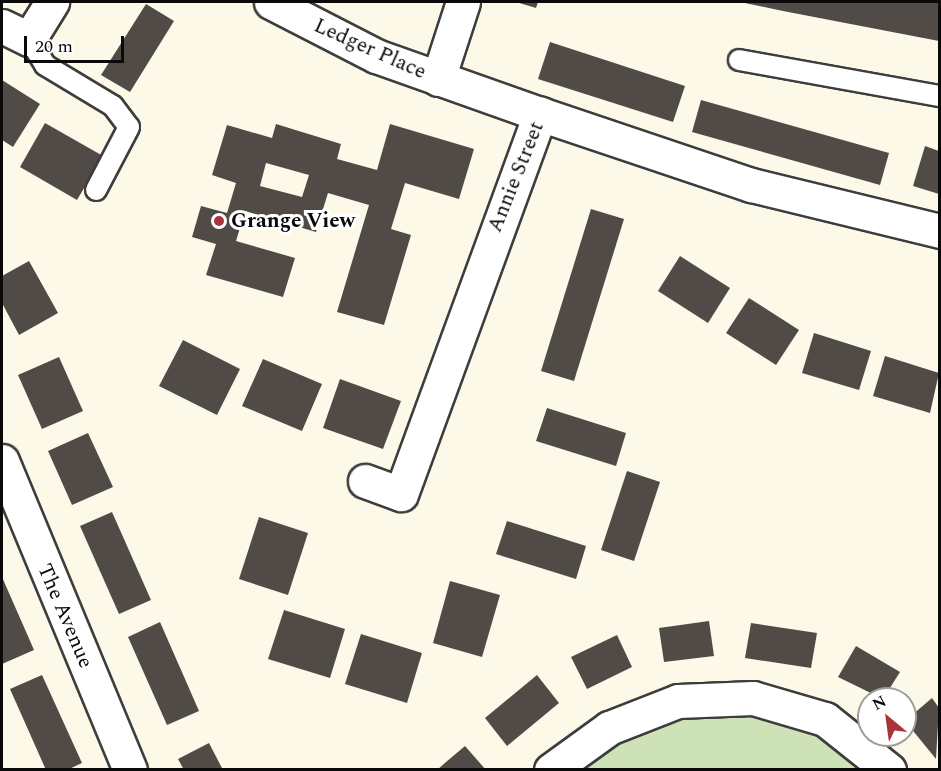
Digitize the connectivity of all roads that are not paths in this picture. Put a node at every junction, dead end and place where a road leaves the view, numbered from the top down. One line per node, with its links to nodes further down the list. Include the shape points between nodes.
1 (52, 2): 4 (street)
2 (271, 2): 6 (street, Ledger Place, via 376,56)
3 (463, 2): 6 (street, Ledger Place)
4 (15, 33): 9 (lane, via 45,65 113,106 129,128)
5 (739, 60): 7 (lane)
6 (438, 79): 8 (street, Ledger Place)
7 (939, 96)
8 (540, 114): 10 (street, Annie Street, via 751,185); 12 (street, Annie Street, via 400,494)
9 (96, 190)
10 (939, 231)
11 (2, 461): 13 (street, The Avenue)
12 (365, 481)
13 (130, 770)
14 (551, 770): 15 (street, via 609,728 678,701 753,698 825,719)
15 (889, 770)

